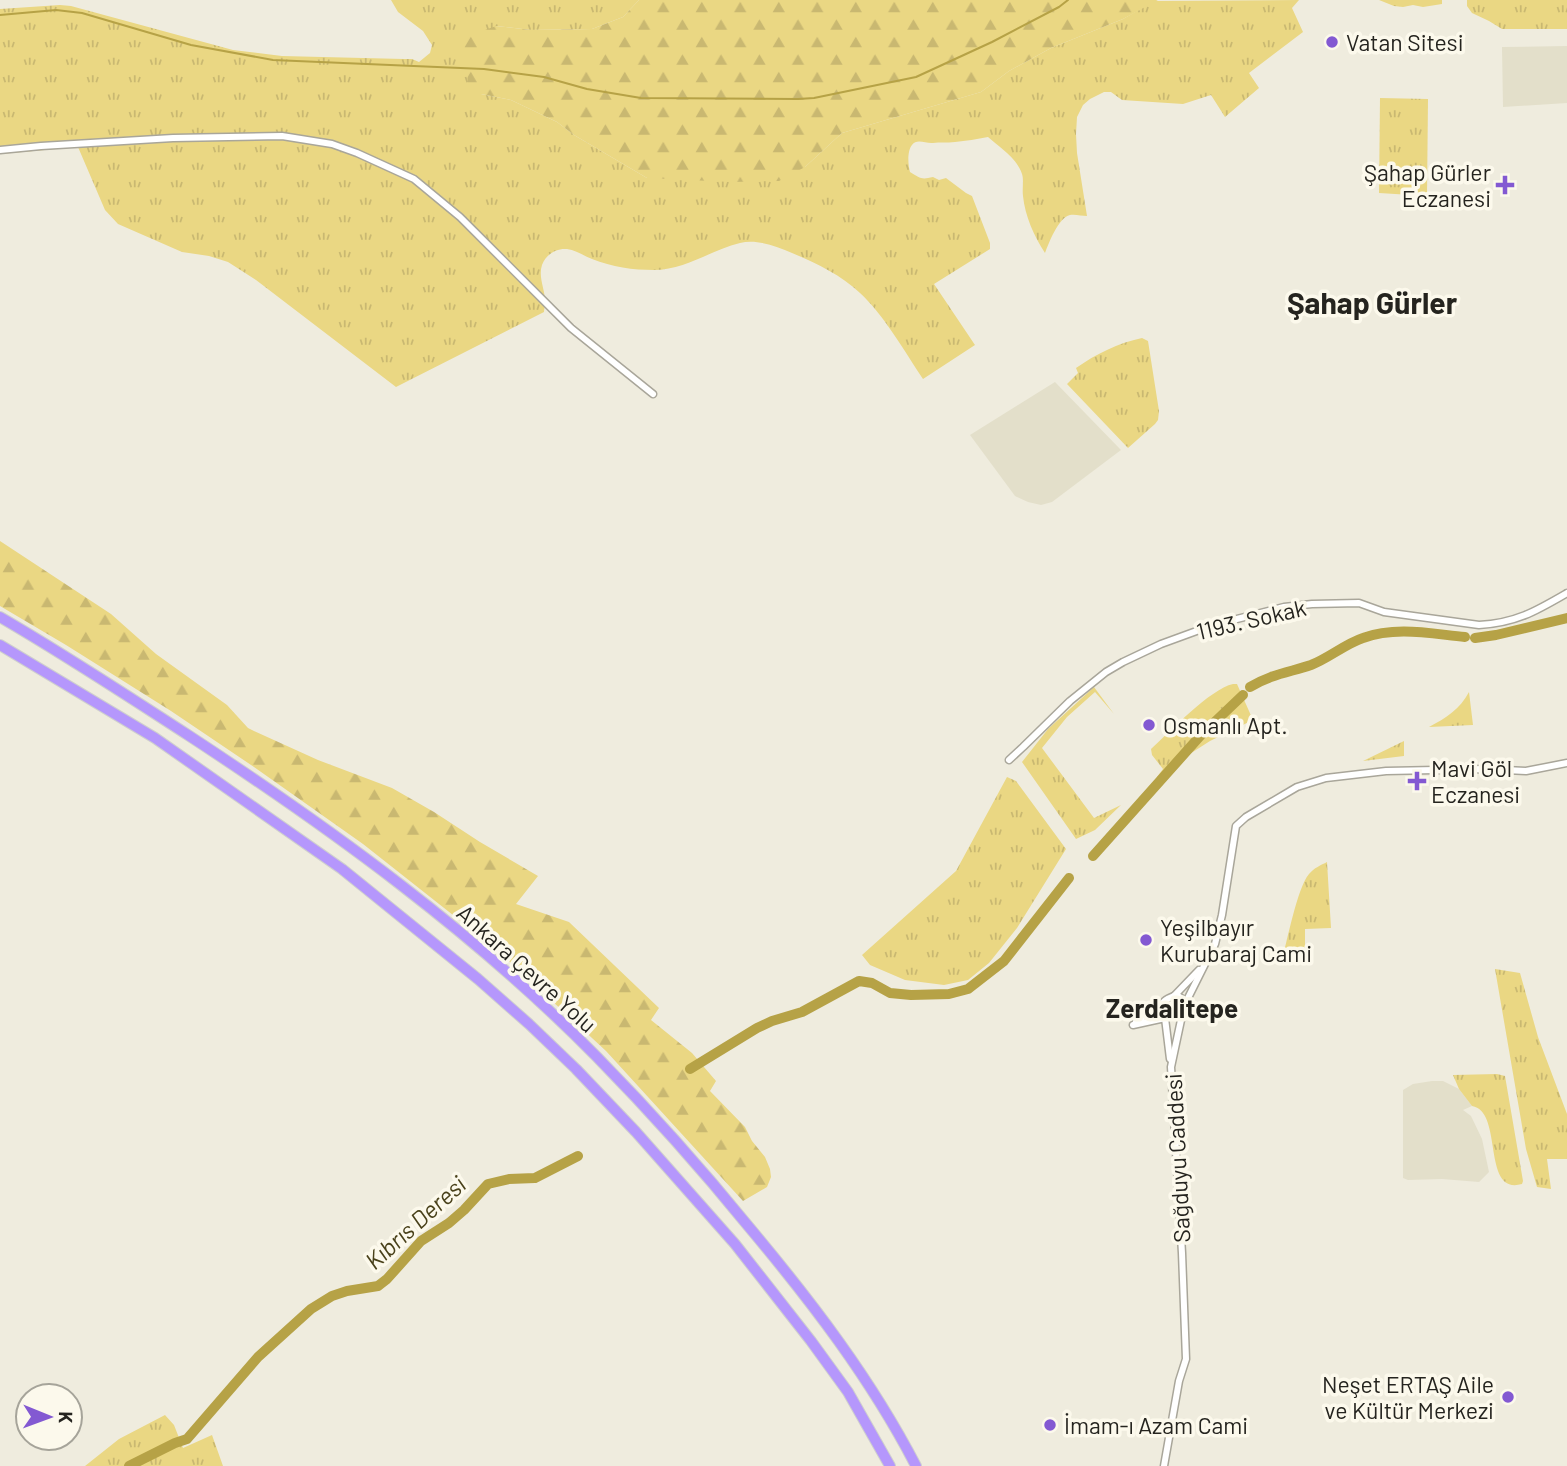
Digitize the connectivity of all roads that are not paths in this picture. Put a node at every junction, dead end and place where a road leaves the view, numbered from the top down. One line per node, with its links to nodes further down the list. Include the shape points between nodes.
1 (0, 150): 2 (street, via 282,136 357,153 414,179 460,217 571,328)
2 (653, 394)
3 (1567, 593): 6 (street, 1193. Sokak, via 1535,612 1494,624 1384,612 1359,603 1284,607 1213,625 1161,644 1106,672)
4 (0, 617): 15 (highway, Ankara Çevre Yolu, via 74,661 351,846 542,1005 711,1180 790,1276 872,1389)
5 (0, 645): 14 (highway, Ankara Çevre Yolu, via 155,738 342,869 529,1024 636,1132 735,1244 848,1392)
6 (1009, 760)
7 (1567, 763): 8 (street, Sağduyu Caddesi, via 1526,771 1386,771 1326,778 1297,787 1236,826 1222,915)
8 (1203, 966): 9 (street); 11 (street, Sağduyu Caddesi)
9 (1174, 996): 10 (street); 11 (street, via 1184,1000)
10 (1160, 1005): 12 (street); 12 (street, via 1133,1025)
11 (1184, 1006): 12 (street, via 1179,1014); 13 (street, Sağduyu Caddesi)
12 (1165, 1018): 13 (street)
13 (1171, 1067): 16 (street, Sağduyu Caddesi, via 1186,1359)
14 (890, 1466)
15 (916, 1466)
16 (1164, 1466)

